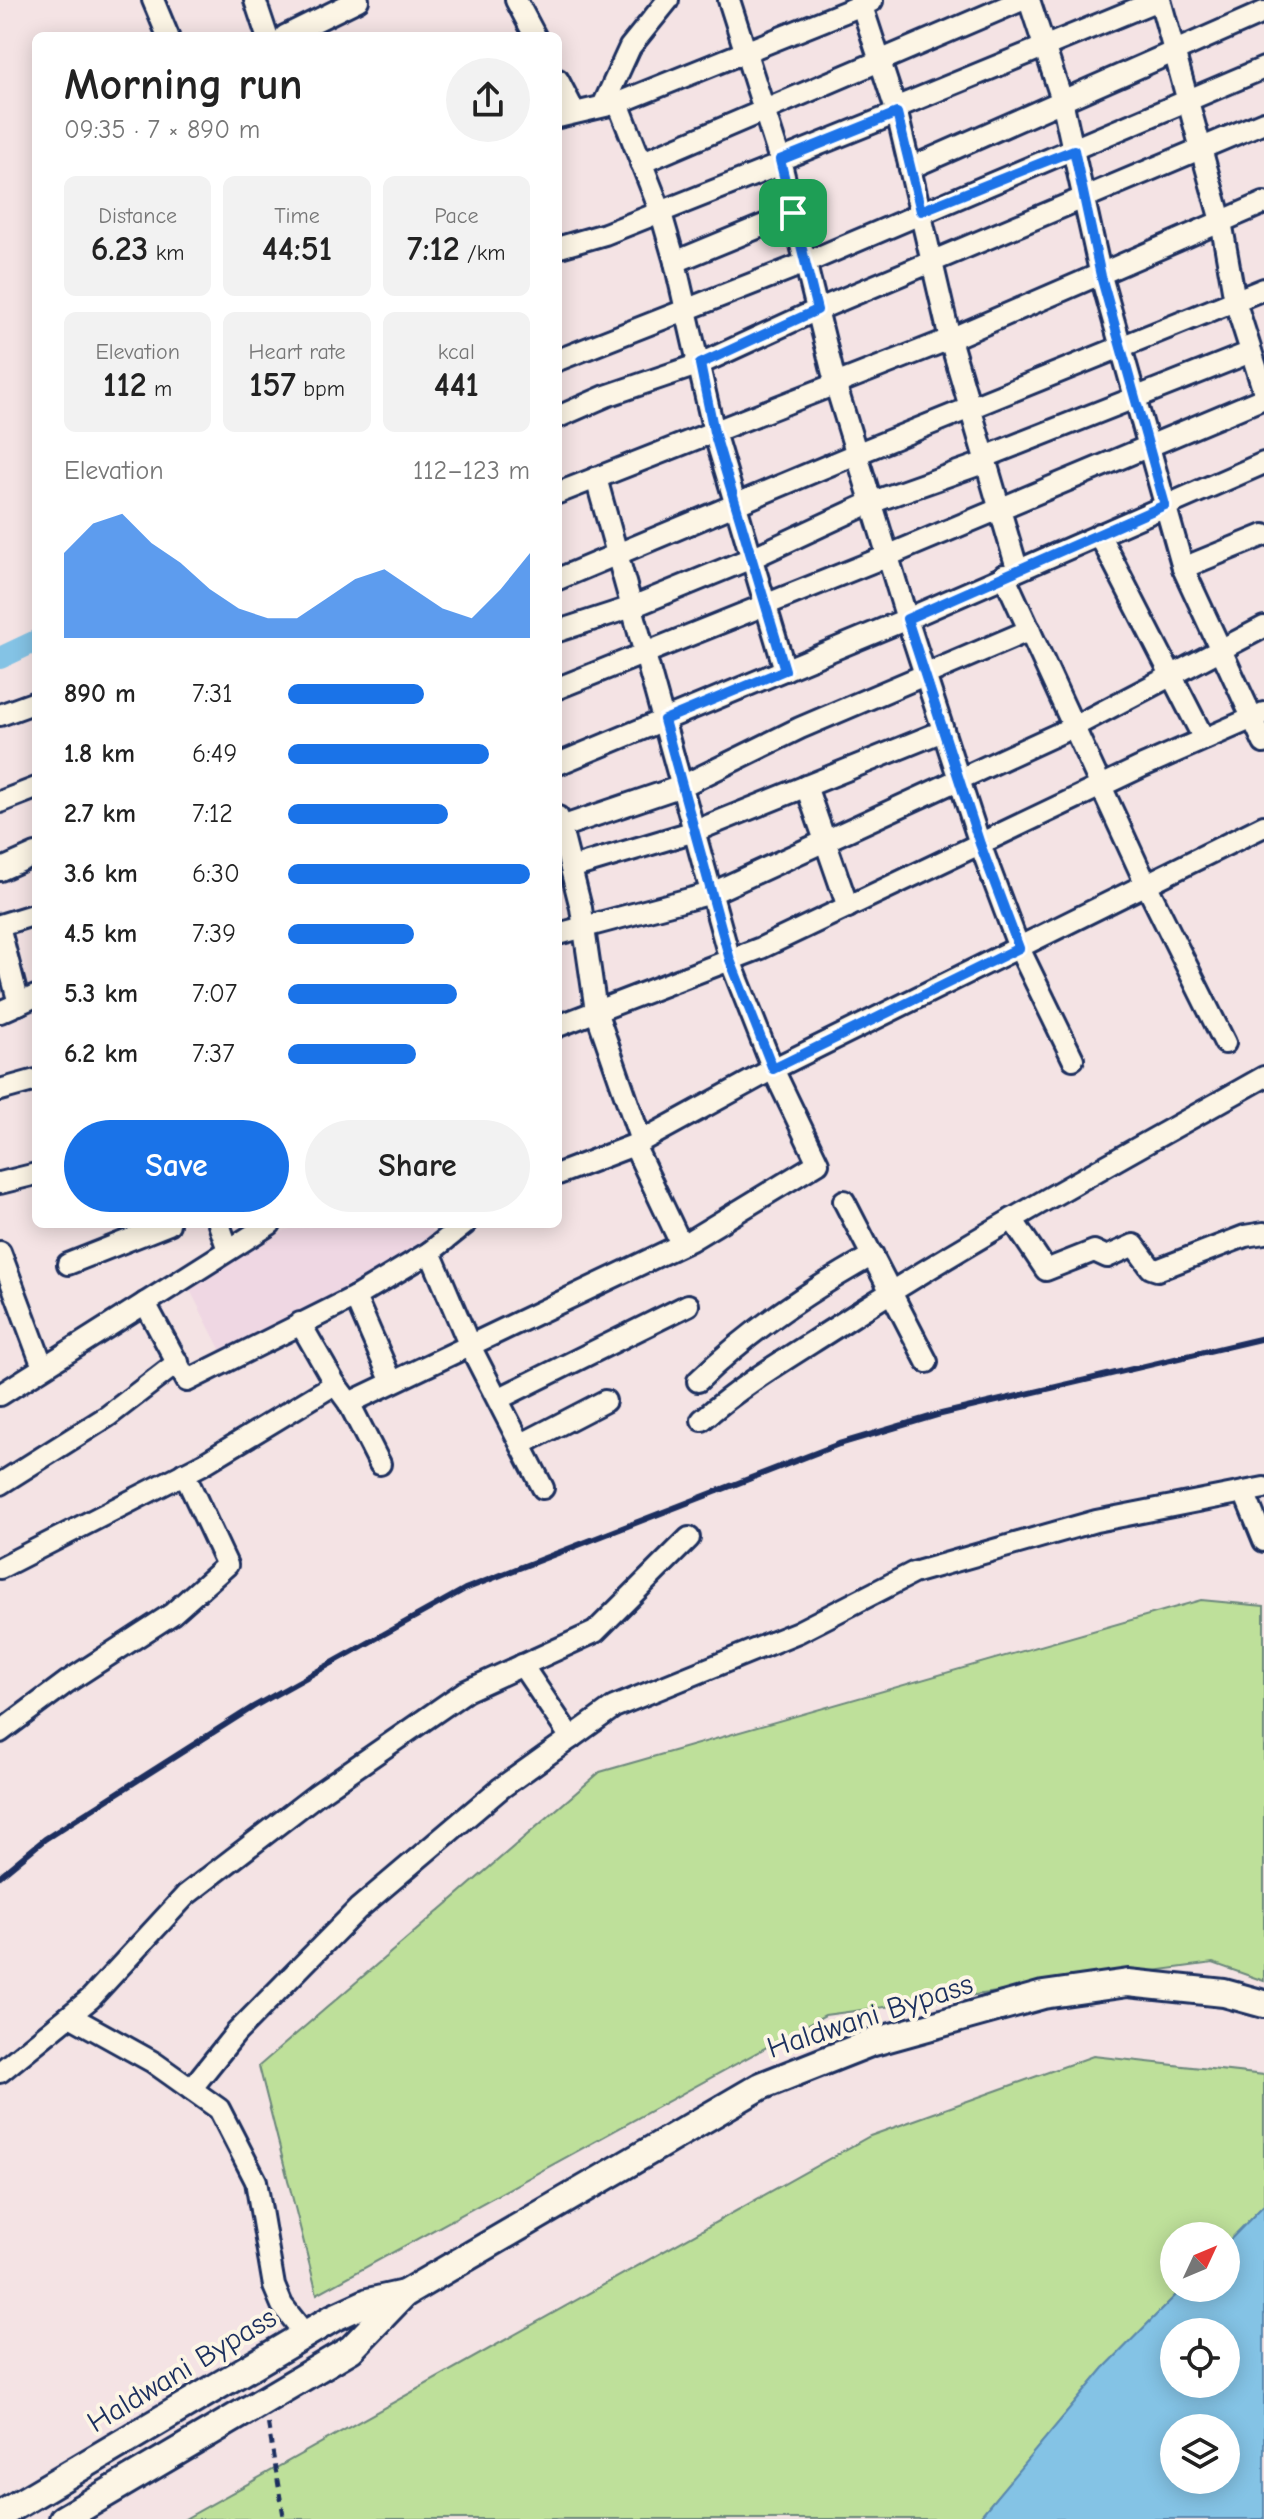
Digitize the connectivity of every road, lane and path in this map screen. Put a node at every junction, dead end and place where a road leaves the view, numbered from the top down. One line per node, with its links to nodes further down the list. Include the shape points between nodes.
1 (153, 0): 12 (street)
2 (255, 0): 13 (street)
3 (358, 0): 14 (street)
4 (516, 0): 15 (street)
5 (668, 0): 23 (street, via 630,47)
6 (729, 0): 17 (street)
7 (1022, 0): 19 (street)
8 (1029, 0): 16 (street)
9 (1159, 0): 16 (street); 18 (street)
10 (865, 2): 17 (street); 19 (street)
11 (1264, 12): 18 (street)
12 (166, 32)
13 (266, 32)
14 (293, 32)
15 (533, 32)
16 (1045, 47): 21 (street); 25 (street)
17 (748, 50): 23 (street); 24 (street)
18 (1172, 52): 21 (street); 22 (street)
19 (881, 62): 24 (street); 25 (street)
20 (1264, 68): 22 (street)
21 (1062, 100): 29 (street); 32 (street)
22 (1187, 100): 28 (street); 29 (street)
23 (610, 105): 26 (street); 31 (street)
24 (766, 110): 30 (street); 31 (street)
25 (896, 111): 30 (street); 32 (street)
26 (566, 114)
27 (1264, 122): 28 (street)
28 (1202, 148): 33 (street); 38 (street)
29 (1074, 150): 33 (street); 36 (street)
30 (781, 162): 35 (street); 37 (street)
31 (641, 163): 35 (street)
32 (910, 168): 36 (street)
33 (1087, 199): 42 (street); 43 (street)
34 (1264, 203): 38 (street)
35 (660, 210): 39 (street); 40 (street)
36 (921, 211): 41 (street); 42 (street)
37 (793, 213): 40 (street); 41 (street)
38 (1221, 221): 43 (street); 45 (street)
39 (562, 246)
40 (675, 262): 46 (street)
41 (805, 263): 46 (street); 47 (street)
42 (933, 263): 47 (street); 48 (street)
43 (1101, 276): 48 (street); 50 (street)
44 (1264, 289): 45 (street)
45 (1235, 301): 49 (street); 50 (street)
46 (688, 306): 51 (street); 52 (street)
47 (817, 310): 52 (street); 53 (street)
48 (950, 339): 53 (street); 56 (street)
49 (1255, 347): 54 (street); 55 (street)
50 (1121, 348): 55 (street); 56 (street)
51 (562, 358)
52 (700, 364): 57 (street); 58 (street)
53 (836, 386): 58 (street); 60 (street)
54 (1264, 395): 59 (street)
55 (1135, 398): 59 (street); 61 (street)
56 (971, 410): 60 (street); 61 (street)
57 (562, 415)
58 (714, 432): 63 (street); 66 (street)
59 (1148, 446): 67 (street); 68 (street)
60 (856, 454): 65 (street); 66 (street)
61 (986, 460): 65 (street); 68 (street)
62 (1264, 463): 67 (street)
63 (596, 478): 64 (street); 71 (street)
64 (562, 491)
65 (870, 503): 72 (street); 73 (street)
66 (737, 504): 71 (street); 73 (street)
67 (1165, 505): 69 (street); 74 (street)
68 (999, 507): 72 (street); 75 (street)
69 (1099, 534): 75 (street); 87 (street)
70 (1264, 535): 74 (street)
71 (618, 555): 76 (street); 78 (street)
72 (887, 556): 77 (street); 79 (street)
73 (754, 557): 77 (street); 78 (street)
74 (1183, 568): 83 (street)
75 (1010, 572): 79 (street); 82 (street)
76 (562, 577)
77 (767, 603): 84 (street); 85 (street)
78 (632, 607): 81 (street); 84 (street)
79 (907, 619): 85 (street); 86 (street)
80 (1264, 627): 83 (street)
81 (562, 630)
82 (1030, 630): 86 (street); 93 (street)
83 (1222, 649): 87 (street); 91 (street)
84 (645, 653): 88 (street); 92 (street)
85 (785, 670): 92 (street)
86 (926, 676): 94 (street); 99 (street, via 800,728)
87 (1172, 676): 93 (street); 95 (street)
88 (562, 686)
89 (32, 703): 90 (street)
90 (0, 715)
91 (1258, 716): 95 (street); 96 (street)
92 (664, 720): 97 (street); 99 (street)
93 (1075, 726): 98 (street); 101 (street)
94 (943, 731): 98 (street); 100 (street)
95 (1204, 739): 101 (street)
96 (1264, 743)
97 (562, 762)
98 (959, 778): 108 (street); 109 (street)
99 (682, 786): 104 (street); 106 (street)
100 (806, 786): 106 (street); 108 (street)
101 (1101, 786): 109 (street); 113 (street)
102 (32, 790): 103 (street)
103 (0, 802)
104 (562, 823)
105 (1264, 826): 113 (street)
106 (695, 831): 112 (street); 114 (street)
107 (562, 843): 112 (street)
108 (823, 843): 114 (street); 115 (street)
109 (980, 844): 115 (street); 120 (street)
110 (32, 856): 111 (street)
111 (0, 870)
112 (567, 875): 117 (street)
113 (1146, 884): 120 (street); 125 (street)
114 (712, 893): 117 (street); 121 (street)
115 (848, 907): 121 (street)
116 (32, 916): 118 (street)
117 (583, 925): 119 (street); 123 (street)
118 (0, 928): 122 (street)
119 (562, 933)
120 (1019, 948): 126 (street); 127 (street)
121 (730, 960): 123 (street); 127 (street)
122 (18, 1004)
123 (596, 1011): 124 (street); 131 (street)
124 (562, 1024)
125 (1225, 1043)
126 (1073, 1059)
127 (773, 1069): 131 (street); 142 (street, via 818,1163)
128 (1264, 1077): 136 (street)
129 (32, 1081): 130 (street)
130 (0, 1090)
131 (637, 1143): 132 (street); 142 (street)
132 (562, 1172)
133 (32, 1175): 134 (street)
134 (0, 1183)
135 (844, 1201): 146 (street)
136 (1012, 1219): 141 (street, via 1046,1270 1094,1251 1107,1257 1134,1245 1157,1270); 148 (street)
137 (159, 1228): 147 (street)
138 (220, 1228): 143 (street)
139 (264, 1228): 143 (street)
140 (445, 1231): 145 (street)
141 (1264, 1233)
142 (681, 1244): 154 (street)
143 (228, 1250): 151 (street)
144 (0, 1252): 150 (street)
145 (430, 1252): 149 (street); 154 (street)
146 (873, 1255): 148 (street); 159 (street, via 824,1282 736,1344)
147 (68, 1264)
148 (893, 1291): 156 (street); 165 (street, via 728,1397)
149 (355, 1297): 153 (street); 158 (street)
150 (8, 1298): 157 (street)
151 (145, 1303): 155 (street); 157 (street)
152 (688, 1305): 162 (street)
153 (300, 1323): 155 (street, via 187,1381); 160 (street)
154 (469, 1344): 158 (street); 162 (street)
155 (178, 1362): 169 (street, via 108,1416)
156 (927, 1362)
157 (43, 1367): 161 (street)
158 (391, 1380): 164 (street)
159 (698, 1381)
160 (335, 1384): 164 (street); 168 (street)
161 (0, 1395)
162 (498, 1399): 166 (street)
163 (605, 1401): 166 (street)
164 (349, 1403): 167 (street)
165 (702, 1420)
166 (522, 1444): 170 (street)
167 (380, 1464)
168 (184, 1473): 174 (street); 176 (street, via 227,1565 172,1614)
169 (0, 1484)
170 (543, 1488)
171 (1254, 1490): 173 (street); 177 (street, via 1096,1521 913,1573 798,1632 614,1707)
172 (689, 1538): 175 (street, via 595,1632)
173 (1264, 1541)
174 (0, 1568)
175 (522, 1665): 177 (street); 179 (street, via 466,1691 316,1795 198,1886)
176 (0, 1732)
177 (571, 1738): 181 (street, via 501,1788 358,1909 236,2033)
178 (1264, 2004): 182 (main road, Haldwani Bypass, via 1224,1993 1128,1983 1043,1995 870,2043 761,2086)
179 (70, 2016): 180 (street); 181 (street)
180 (0, 2072)
181 (191, 2089): 183 (street, via 219,2109 256,2181 274,2286)
182 (404, 2294): 183 (main road, Haldwani Bypass, via 368,2302); 184 (main road, Haldwani Bypass, via 351,2349)
183 (305, 2334): 185 (main road, Haldwani Bypass)
184 (264, 2402): 186 (main road, Haldwani Bypass); 187 (path)
185 (0, 2515)
186 (63, 2519)
187 (284, 2519)

